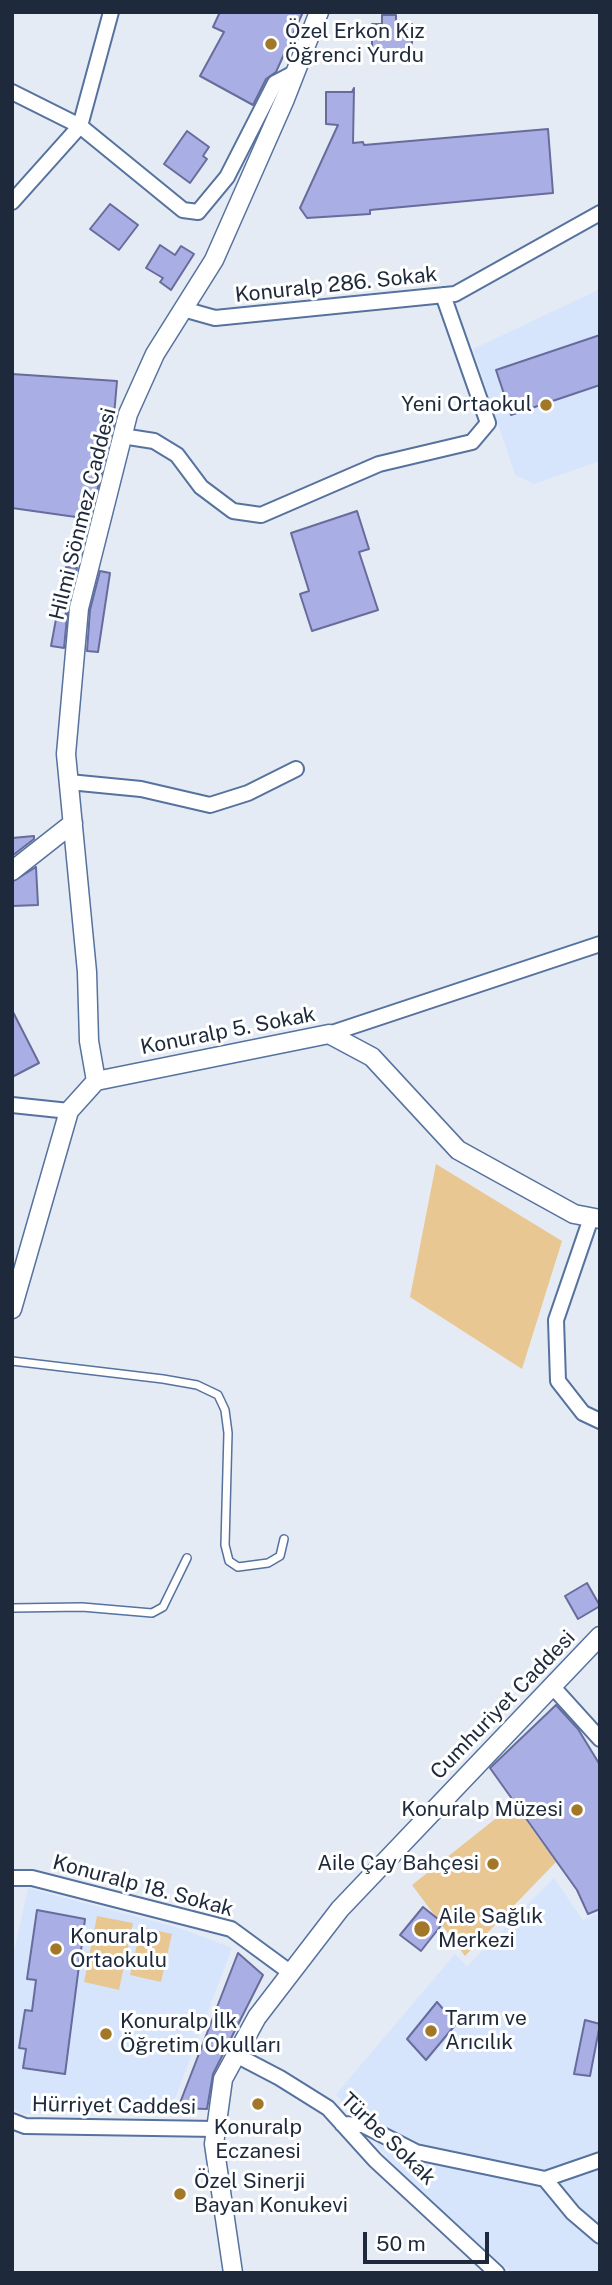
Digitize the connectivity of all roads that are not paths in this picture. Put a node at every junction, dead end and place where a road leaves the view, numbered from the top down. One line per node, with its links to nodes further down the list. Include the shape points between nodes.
1 (111, 12): 5 (street)
2 (318, 12): 3 (street, Hilmi Sönmez Caddesi)
3 (296, 72): 5 (street, via 275,83 227,177 198,212 183,210); 9 (street, Hilmi Sönmez Caddesi, via 214,260)
4 (12, 92): 5 (street)
5 (80, 127): 6 (street)
6 (12, 202)
7 (600, 214): 8 (street, Konuralp 286. Sokak, via 455,294)
8 (443, 295): 9 (street, Konuralp 286. Sokak, via 215,318); 10 (street, via 488,423 472,442 379,464 261,515 233,511 201,487 177,455 154,441)
9 (183, 309): 10 (street, Hilmi Sönmez Caddesi, via 155,354)
10 (122, 436): 12 (street, Hilmi Sönmez Caddesi, via 79,608 66,754)
11 (296, 769): 12 (street, via 248,793 210,805 141,789)
12 (69, 782): 13 (street, Hilmi Sönmez Caddesi)
13 (72, 823): 14 (street); 17 (street, Hilmi Sönmez Caddesi)
14 (12, 871)
15 (600, 944): 16 (street)
16 (329, 1034): 17 (street, Konuralp 5. Sokak); 20 (street, Konuralp 5. Sokak, via 372,1057 457,1150 573,1214)
17 (96, 1081): 19 (street)
18 (12, 1105): 19 (street)
19 (69, 1111): 21 (street)
20 (595, 1218): 23 (street, via 556,1320 558,1381 583,1413)
21 (12, 1309)
22 (12, 1361): 24 (lane, via 163,1379 197,1385 218,1395 228,1433 225,1545 229,1561 238,1567 268,1563 280,1556)
23 (600, 1421)
24 (284, 1539)
25 (187, 1558): 26 (lane, via 163,1607 152,1613)
26 (12, 1608)
27 (600, 1636): 28 (street, Cumhuriyet Caddesi)
28 (552, 1686): 29 (street); 31 (street, Cumhuriyet Caddesi, via 340,1909)
29 (600, 1739)
30 (12, 1878): 31 (street, Konuralp 18. Sokak, via 32,1878 231,1929)
31 (291, 1973): 32 (street, Cumhuriyet Caddesi, via 257,2017)
32 (236, 2055): 34 (street, Türbe Sokak, via 318,2102); 35 (street, Cumhuriyet Caddesi, via 223,2079)
33 (12, 2121): 35 (street, Hürriyet Caddesi, via 25,2126)
34 (342, 2124): 37 (street, via 363,2124 416,2152); 40 (street, Türbe Sokak)
35 (216, 2129): 39 (street, Cumhuriyet Caddesi, via 214,2144)
36 (600, 2160): 37 (street)
37 (545, 2179): 38 (street)
38 (600, 2236)
39 (233, 2273)
40 (497, 2273)

